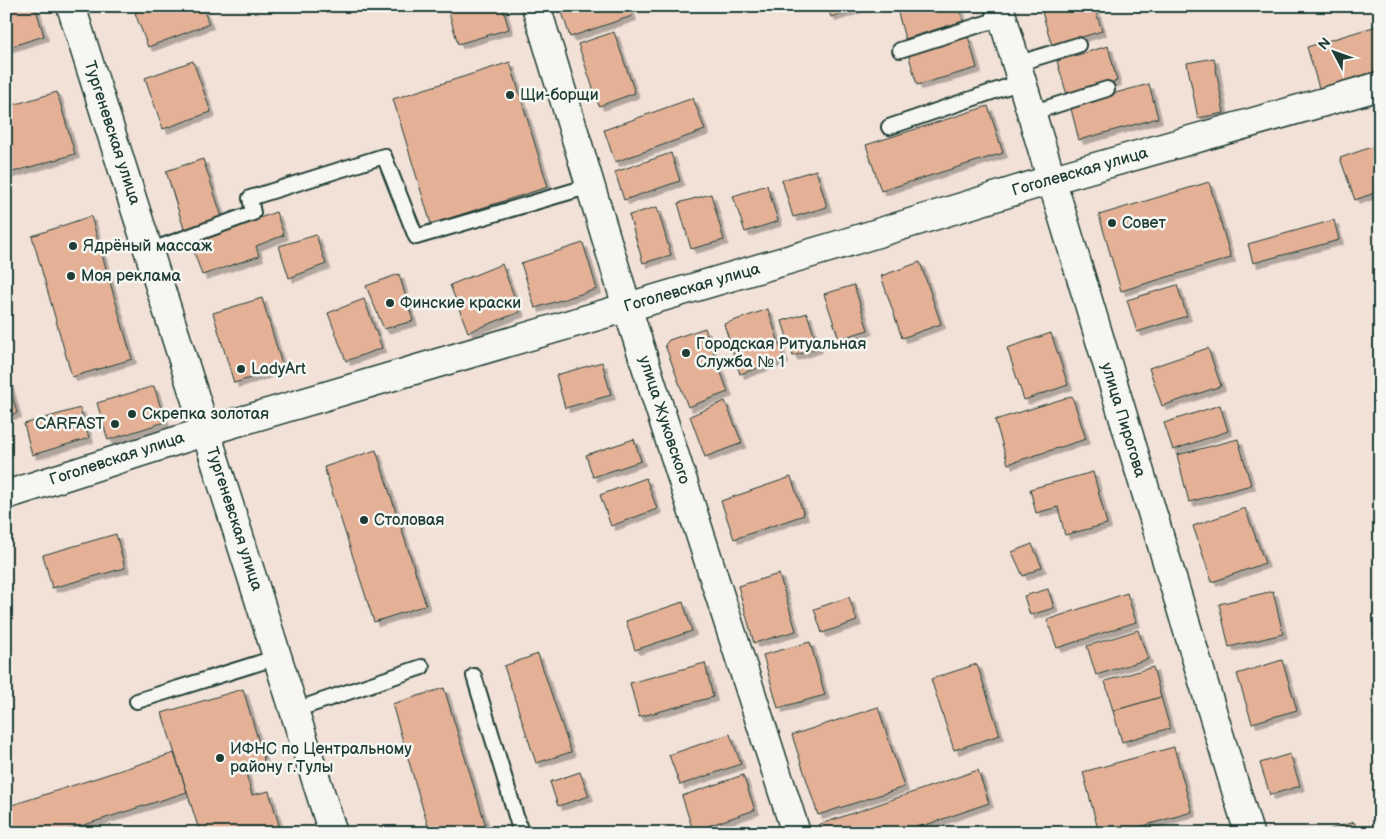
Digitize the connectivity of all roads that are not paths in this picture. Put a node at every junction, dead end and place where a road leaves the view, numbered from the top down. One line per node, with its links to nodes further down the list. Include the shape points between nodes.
1 (72, 6): 13 (street, Тургеневская улица)
2 (536, 6): 12 (street, улица Жуковского)
3 (1001, 10): 5 (lane); 6 (street, улица Пирогова)
4 (1078, 46): 6 (lane)
5 (900, 50)
6 (1019, 73): 9 (street, улица Пирогова); 10 (lane)
7 (1380, 86): 11 (street, Гоголевская улица)
8 (1107, 89): 9 (lane)
9 (1031, 113): 11 (street, улица Пирогова)
10 (889, 127)
11 (1050, 180): 14 (street, Гоголевская улица); 25 (street, улица Пирогова)
12 (590, 186): 13 (lane, via 416,237 384,156 250,198 253,213); 14 (street, улица Жуковского)
13 (149, 251): 15 (street, Тургеневская улица)
14 (627, 307): 15 (street, Гоголевская улица); 24 (street, улица Жуковского)
15 (207, 431): 16 (street, Гоголевская улица); 17 (street, Тургеневская улица)
16 (6, 495)
17 (278, 657): 20 (lane); 21 (street, Тургеневская улица)
18 (422, 667): 21 (lane)
19 (474, 676): 23 (lane)
20 (137, 701)
21 (295, 710): 22 (street, Тургеневская улица)
22 (333, 833)
23 (520, 833)
24 (796, 833)
25 (1249, 833)

